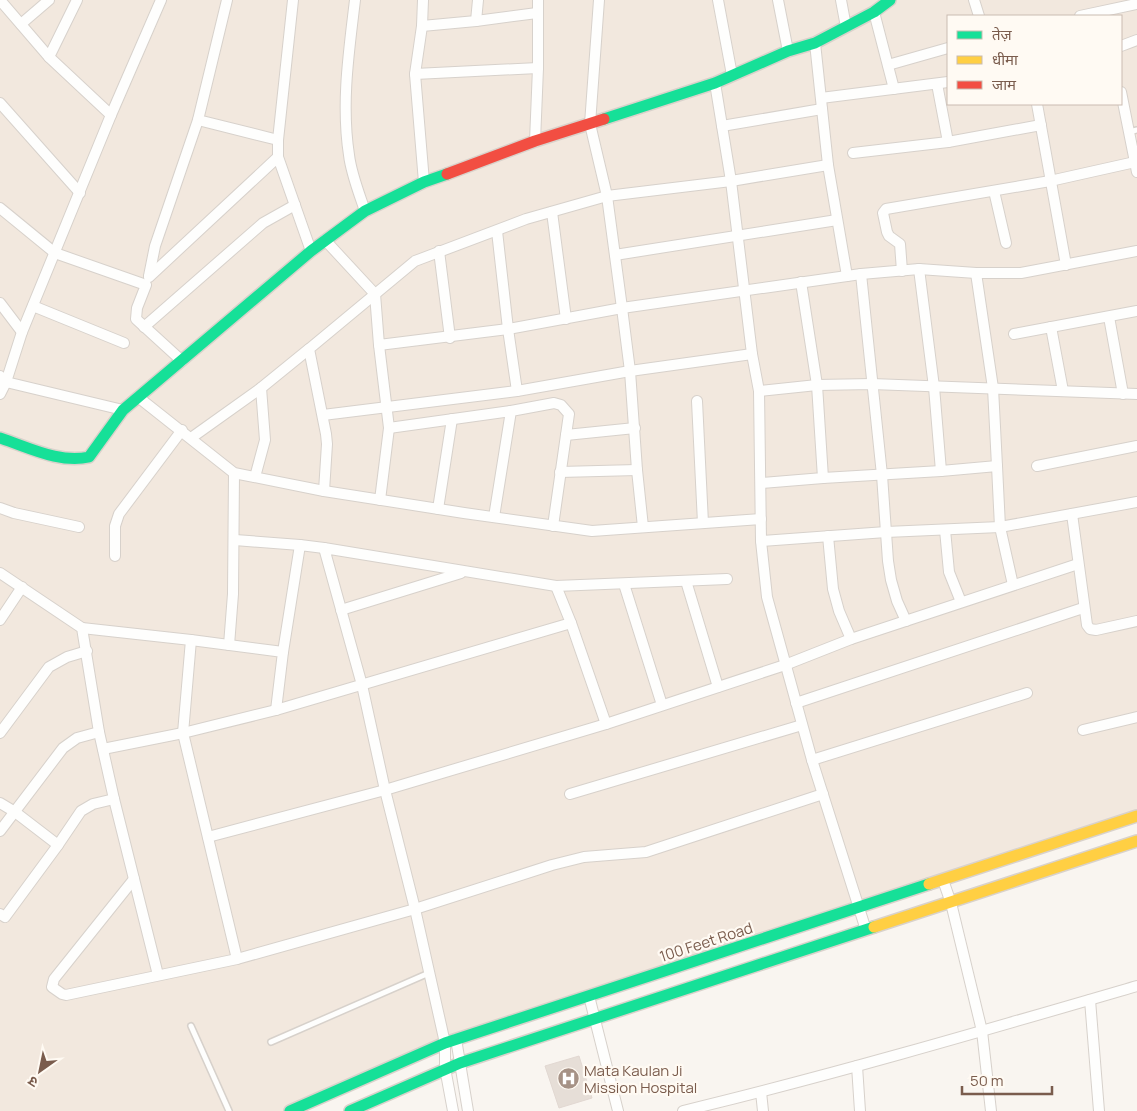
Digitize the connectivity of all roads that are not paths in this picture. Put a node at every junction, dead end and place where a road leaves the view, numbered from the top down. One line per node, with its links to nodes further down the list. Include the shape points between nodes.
1 (0, 0): 23 (street)
2 (49, 0): 23 (street)
3 (77, 0): 31 (street)
4 (161, 0): 45 (street)
5 (227, 0): 46 (street)
6 (293, 0): 51 (street)
7 (356, 0): 66 (street, via 346,75 345,118 349,156)
8 (423, 0): 24 (street)
9 (478, 0): 22 (street)
10 (538, 0): 18 (street)
11 (599, 0): 47 (street)
12 (718, 0): 35 (street)
13 (778, 0): 30 (street)
14 (841, 0): 25 (street)
15 (890, 0): 19 (main road)
16 (974, 0): 20 (street)
17 (1136, 2): 21 (street)
18 (537, 12): 22 (street); 33 (street)
19 (874, 12): 25 (main road); 32 (street)
20 (978, 15)
21 (1084, 15)
22 (476, 22): 24 (street)
23 (21, 24): 31 (street)
24 (422, 26): 34 (street)
25 (846, 27): 27 (main road)
26 (1137, 40): 28 (street)
27 (815, 43): 30 (main road); 41 (street)
28 (1122, 46)
29 (947, 48): 32 (street)
30 (788, 51): 35 (main road)
31 (49, 57): 45 (street)
32 (888, 65): 39 (street)
33 (538, 68): 34 (street); 52 (street)
34 (414, 74): 60 (street)
35 (732, 75): 37 (main road)
36 (947, 82): 38 (street)
37 (715, 83): 47 (main road); 49 (street)
38 (937, 84): 39 (street); 53 (street)
39 (894, 89): 41 (street)
40 (1122, 95): 50 (street)
41 (821, 98): 44 (street)
42 (0, 103): 62 (street)
43 (1037, 105): 48 (street)
44 (822, 109): 49 (street); 56 (street)
45 (111, 115): 62 (street)
46 (198, 120): 51 (street); 84 (street, via 155,246)
47 (590, 124): 52 (main road); 63 (street)
48 (1041, 125): 53 (street); 59 (street)
49 (722, 126): 58 (street)
50 (1133, 131): 57 (street)
51 (278, 140): 55 (street)
52 (536, 141): 60 (main road)
53 (948, 142): 54 (street)
54 (853, 153)
55 (278, 157): 64 (street); 84 (street)
56 (828, 165): 58 (street); 68 (street)
57 (1137, 168): 59 (street)
58 (731, 180): 63 (street); 70 (street)
59 (1050, 181): 61 (street); 78 (street)
60 (424, 182): 66 (main road)
61 (994, 191): 72 (street); 80 (street, via 886,209 883,213 887,232 900,244)
62 (80, 193): 76 (street)
63 (607, 196): 67 (street); 77 (street)
64 (295, 204): 73 (street); 94 (street, via 263,223)
65 (0, 208): 76 (street)
66 (364, 211): 71 (main road)
67 (552, 212): 69 (street); 93 (street)
68 (837, 220): 70 (street); 83 (street)
69 (497, 231): 74 (street); 96 (street)
70 (738, 235): 77 (street); 86 (street)
71 (325, 240): 73 (main road); 87 (street)
72 (1006, 243)
73 (310, 251): 104 (main road)
74 (438, 251): 87 (street, via 415,261); 99 (street)
75 (1137, 251): 78 (street)
76 (55, 253): 84 (street); 89 (street)
77 (615, 255): 90 (street)
78 (1066, 265): 81 (street, via 1021,273)
79 (919, 269): 80 (street); 81 (street); 109 (street)
80 (902, 271): 82 (street)
81 (976, 273): 111 (street)
82 (861, 274): 83 (street); 107 (street)
83 (848, 276): 85 (street)
84 (147, 280): 94 (street, via 136,315)
85 (802, 282): 86 (street); 108 (street)
86 (745, 292): 90 (street); 103 (street)
87 (375, 294): 101 (street); 102 (street)
88 (0, 303): 97 (street)
89 (33, 306): 97 (street); 100 (street)
90 (622, 308): 93 (street); 105 (street)
91 (1137, 311): 92 (street)
92 (1109, 317): 95 (street); 116 (street)
93 (566, 319): 96 (street)
94 (144, 327): 104 (street)
95 (1051, 327): 98 (street); 114 (street)
96 (508, 329): 99 (street); 112 (street)
97 (22, 332): 106 (street)
98 (1014, 334)
99 (450, 338): 101 (street)
100 (124, 343)
101 (379, 345): 120 (street)
102 (309, 349): 110 (street); 123 (street)
103 (752, 354): 105 (street); 113 (street)
104 (182, 362): 118 (main road)
105 (630, 371): 112 (street); 126 (street)
106 (3, 379): 115 (street); 121 (street)
107 (872, 384): 108 (street); 109 (street); 138 (street)
108 (817, 385): 113 (street); 140 (street)
109 (934, 387): 111 (street); 135 (street)
110 (261, 388): 130 (street); 139 (street, via 265,440)
111 (993, 388): 114 (street); 132 (street)
112 (517, 390): 120 (street)
113 (759, 391): 141 (street)
114 (1063, 391): 116 (street)
115 (0, 394)
116 (1123, 394): 117 (street)
117 (1137, 394)
118 (138, 397): 121 (main road); 127 (street)
119 (697, 401): 150 (street)
120 (386, 408): 123 (street); 125 (street)
121 (123, 410): 129 (main road, via 96,450 89,457 78,460 60,458)
122 (511, 411): 124 (street); 128 (street, via 554,403 561,405 569,414); 148 (street)
123 (323, 415): 142 (street, via 327,444)
124 (452, 419): 125 (street); 146 (street)
125 (389, 428): 143 (street)
126 (635, 428): 128 (street); 134 (street)
127 (182, 430): 130 (street); 162 (street, via 119,514 115,526)
128 (566, 435): 136 (street)
129 (0, 438)
130 (191, 438): 137 (street)
131 (1137, 446): 133 (street)
132 (997, 466): 135 (street); 154 (street)
133 (1037, 466)
134 (637, 470): 136 (street); 153 (street)
135 (941, 471): 138 (street)
136 (560, 472): 151 (street)
137 (234, 473): 139 (street); 158 (street)
138 (882, 475): 140 (street); 156 (street)
139 (255, 477): 142 (street)
140 (823, 478): 141 (street)
141 (761, 483): 149 (street)
142 (324, 491): 143 (street)
143 (380, 500): 146 (street)
144 (1137, 502): 147 (street)
145 (0, 508): 152 (street)
146 (438, 509): 148 (street)
147 (1072, 514): 154 (street); 163 (street)
148 (494, 517): 151 (street)
149 (761, 519): 150 (street); 159 (street)
150 (703, 523): 153 (street)
151 (553, 526): 153 (street, via 592,531)
152 (78, 527)
153 (644, 527)
154 (1000, 527): 155 (street); 169 (street)
155 (945, 530): 156 (street); 172 (street, via 949,572)
156 (886, 532): 157 (street); 176 (street, via 891,580)
157 (828, 536): 159 (street); 180 (street, via 834,589)
158 (234, 540): 160 (street); 182 (street)
159 (761, 541): 185 (street, via 767,597)
160 (300, 546): 161 (street); 184 (street)
161 (324, 548): 164 (street); 174 (street)
162 (115, 556)
163 (1078, 564): 169 (street); 173 (street)
164 (464, 572): 170 (street); 174 (street)
165 (0, 573): 171 (street)
166 (727, 579): 167 (street)
167 (686, 581): 168 (street); 187 (street)
168 (624, 584): 170 (street); 190 (street)
169 (1013, 585): 172 (street)
170 (556, 586): 178 (street)
171 (22, 588): 175 (street); 179 (street)
172 (961, 602): 176 (street)
173 (1083, 608): 177 (street, via 1090,629); 189 (street)
174 (341, 610): 186 (street)
175 (0, 620)
176 (906, 621): 180 (street)
177 (1137, 621)
178 (570, 624): 186 (street); 193 (street)
179 (82, 628): 181 (street); 183 (street)
180 (851, 639): 185 (street)
181 (191, 640): 182 (street); 198 (street)
182 (229, 645): 184 (street)
183 (86, 651): 196 (street); 197 (street, via 48,667)
184 (283, 652): 191 (street)
185 (785, 664): 187 (street); 189 (street)
186 (362, 685): 191 (street); 201 (street)
187 (718, 687): 190 (street)
188 (1027, 693): 200 (street)
189 (796, 703): 194 (street)
190 (662, 705): 193 (street)
191 (276, 710): 198 (street)
192 (1137, 717): 195 (street)
193 (606, 724): 201 (street)
194 (802, 725): 200 (street); 202 (street)
195 (1083, 730)
196 (99, 732): 199 (street); 206 (street, via 77,738 63,748)
197 (0, 733)
198 (183, 733): 199 (street); 209 (street)
199 (103, 749): 204 (street)
200 (812, 760): 203 (street)
201 (386, 790): 209 (street); 216 (street)
202 (570, 794)
203 (823, 794): 215 (street); 216 (street, via 646,852 584,857)
204 (114, 799): 211 (street, via 81,811); 212 (street)
205 (0, 802): 206 (street)
206 (15, 812): 208 (street); 211 (street)
207 (1137, 816): 213 (main road, 100 Feet Road)
208 (0, 831)
209 (208, 837): 219 (street)
210 (1137, 842): 214 (main road)
211 (58, 845): 217 (street)
212 (134, 879): 221 (street); 221 (street, via 54,979 52,987 66,995)
213 (943, 880): 214 (street); 215 (main road, 100 Feet Road)
214 (951, 903): 218 (main road); 227 (street)
215 (860, 907): 218 (street); 223 (main road, 100 Feet Road)
216 (415, 909): 219 (street); 220 (street)
217 (2, 918)
218 (866, 930): 225 (main road)
219 (237, 959): 221 (street)
220 (429, 973): 229 (lane); 230 (street)
221 (158, 975)
222 (1137, 986): 224 (street)
223 (589, 996): 225 (street); 228 (main road, 100 Feet Road)
224 (1090, 1000): 227 (street); 245 (street)
225 (594, 1018): 231 (main road); 240 (street)
226 (191, 1026): 235 (lane)
227 (982, 1031): 232 (street); 244 (street)
228 (456, 1039): 230 (main road, 100 Feet Road); 231 (street)
229 (271, 1042)
230 (445, 1043): 233 (street); 236 (main road, 100 Feet Road)
231 (460, 1063): 233 (main road); 239 (street)
232 (857, 1066): 234 (street); 243 (street)
233 (446, 1068): 237 (main road); 238 (street)
234 (761, 1092): 241 (street); 242 (street)
235 (228, 1111)
236 (290, 1111)
237 (350, 1111)
238 (453, 1111)
239 (468, 1111)
240 (618, 1111)
241 (683, 1111)
242 (763, 1111)
243 (860, 1111)
244 (991, 1111)
245 (1099, 1111)

